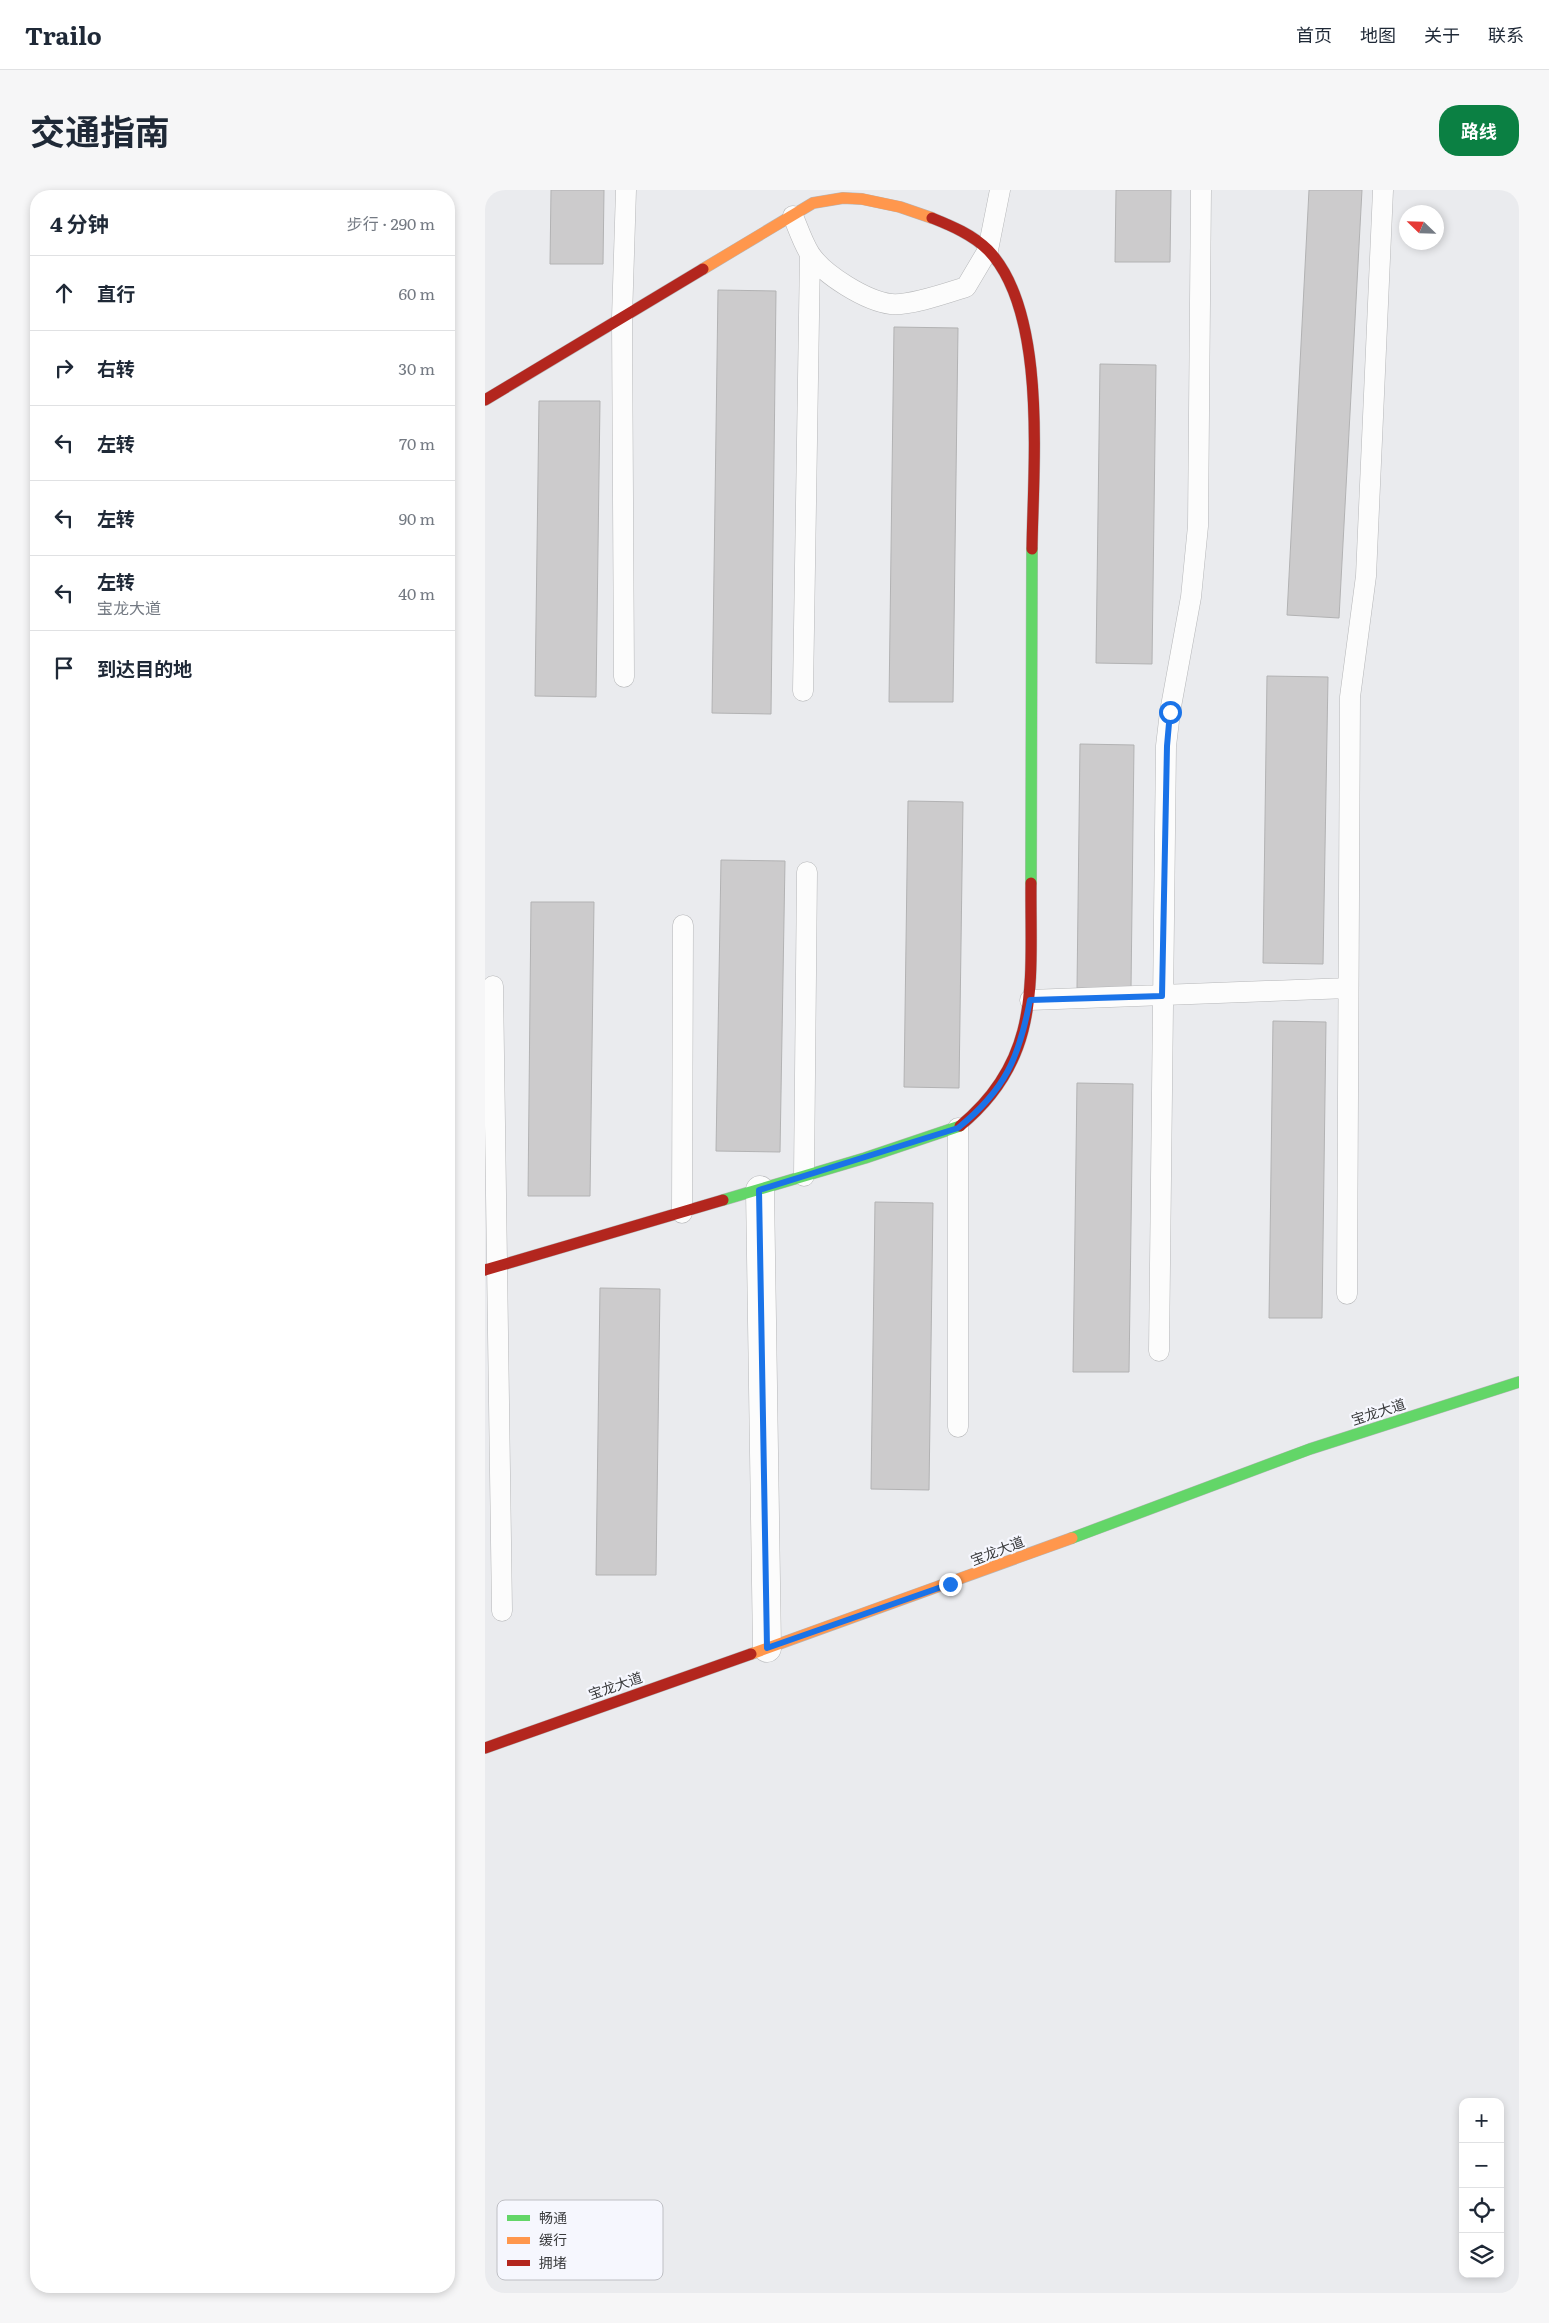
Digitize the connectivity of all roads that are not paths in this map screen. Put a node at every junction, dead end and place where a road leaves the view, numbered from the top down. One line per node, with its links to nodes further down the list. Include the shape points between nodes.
1 (626, 190): 9 (lane)
2 (1000, 190): 7 (lane)
3 (1201, 190): 17 (lane, via 1198,526 1191,597 1167,746)
4 (1383, 190): 16 (lane, via 1367,576 1350,697)
5 (813, 196): 6 (street); 7 (street, via 847,197 903,207 959,231)
6 (793, 216): 8 (lane); 9 (street)
7 (988, 250): 8 (lane, via 966,287 891,304 862,294 826,272); 18 (street, via 1007,278 1027,331 1033,378)
8 (810, 254): 12 (lane)
9 (622, 318): 10 (street); 11 (lane)
10 (485, 400)
11 (624, 677)
12 (803, 691)
13 (807, 872): 20 (lane)
14 (683, 925): 22 (lane)
15 (493, 986): 23 (lane)
16 (1348, 988): 17 (lane); 24 (lane)
17 (1162, 996): 18 (lane); 25 (lane)
18 (1030, 1000): 19 (street, via 1022,1040 1008,1072 981,1109)
19 (958, 1128): 20 (street); 27 (lane)
20 (804, 1176): 21 (street)
21 (759, 1190): 22 (street); 29 (street)
22 (682, 1213): 23 (street)
23 (491, 1269): 28 (lane)
24 (1347, 1294)
25 (1159, 1351)
26 (1519, 1382): 29 (street, 宝龙大道, via 1311,1449 950,1584)
27 (958, 1427)
28 (502, 1611)
29 (767, 1648): 30 (street, 宝龙大道)
30 (485, 1748)

